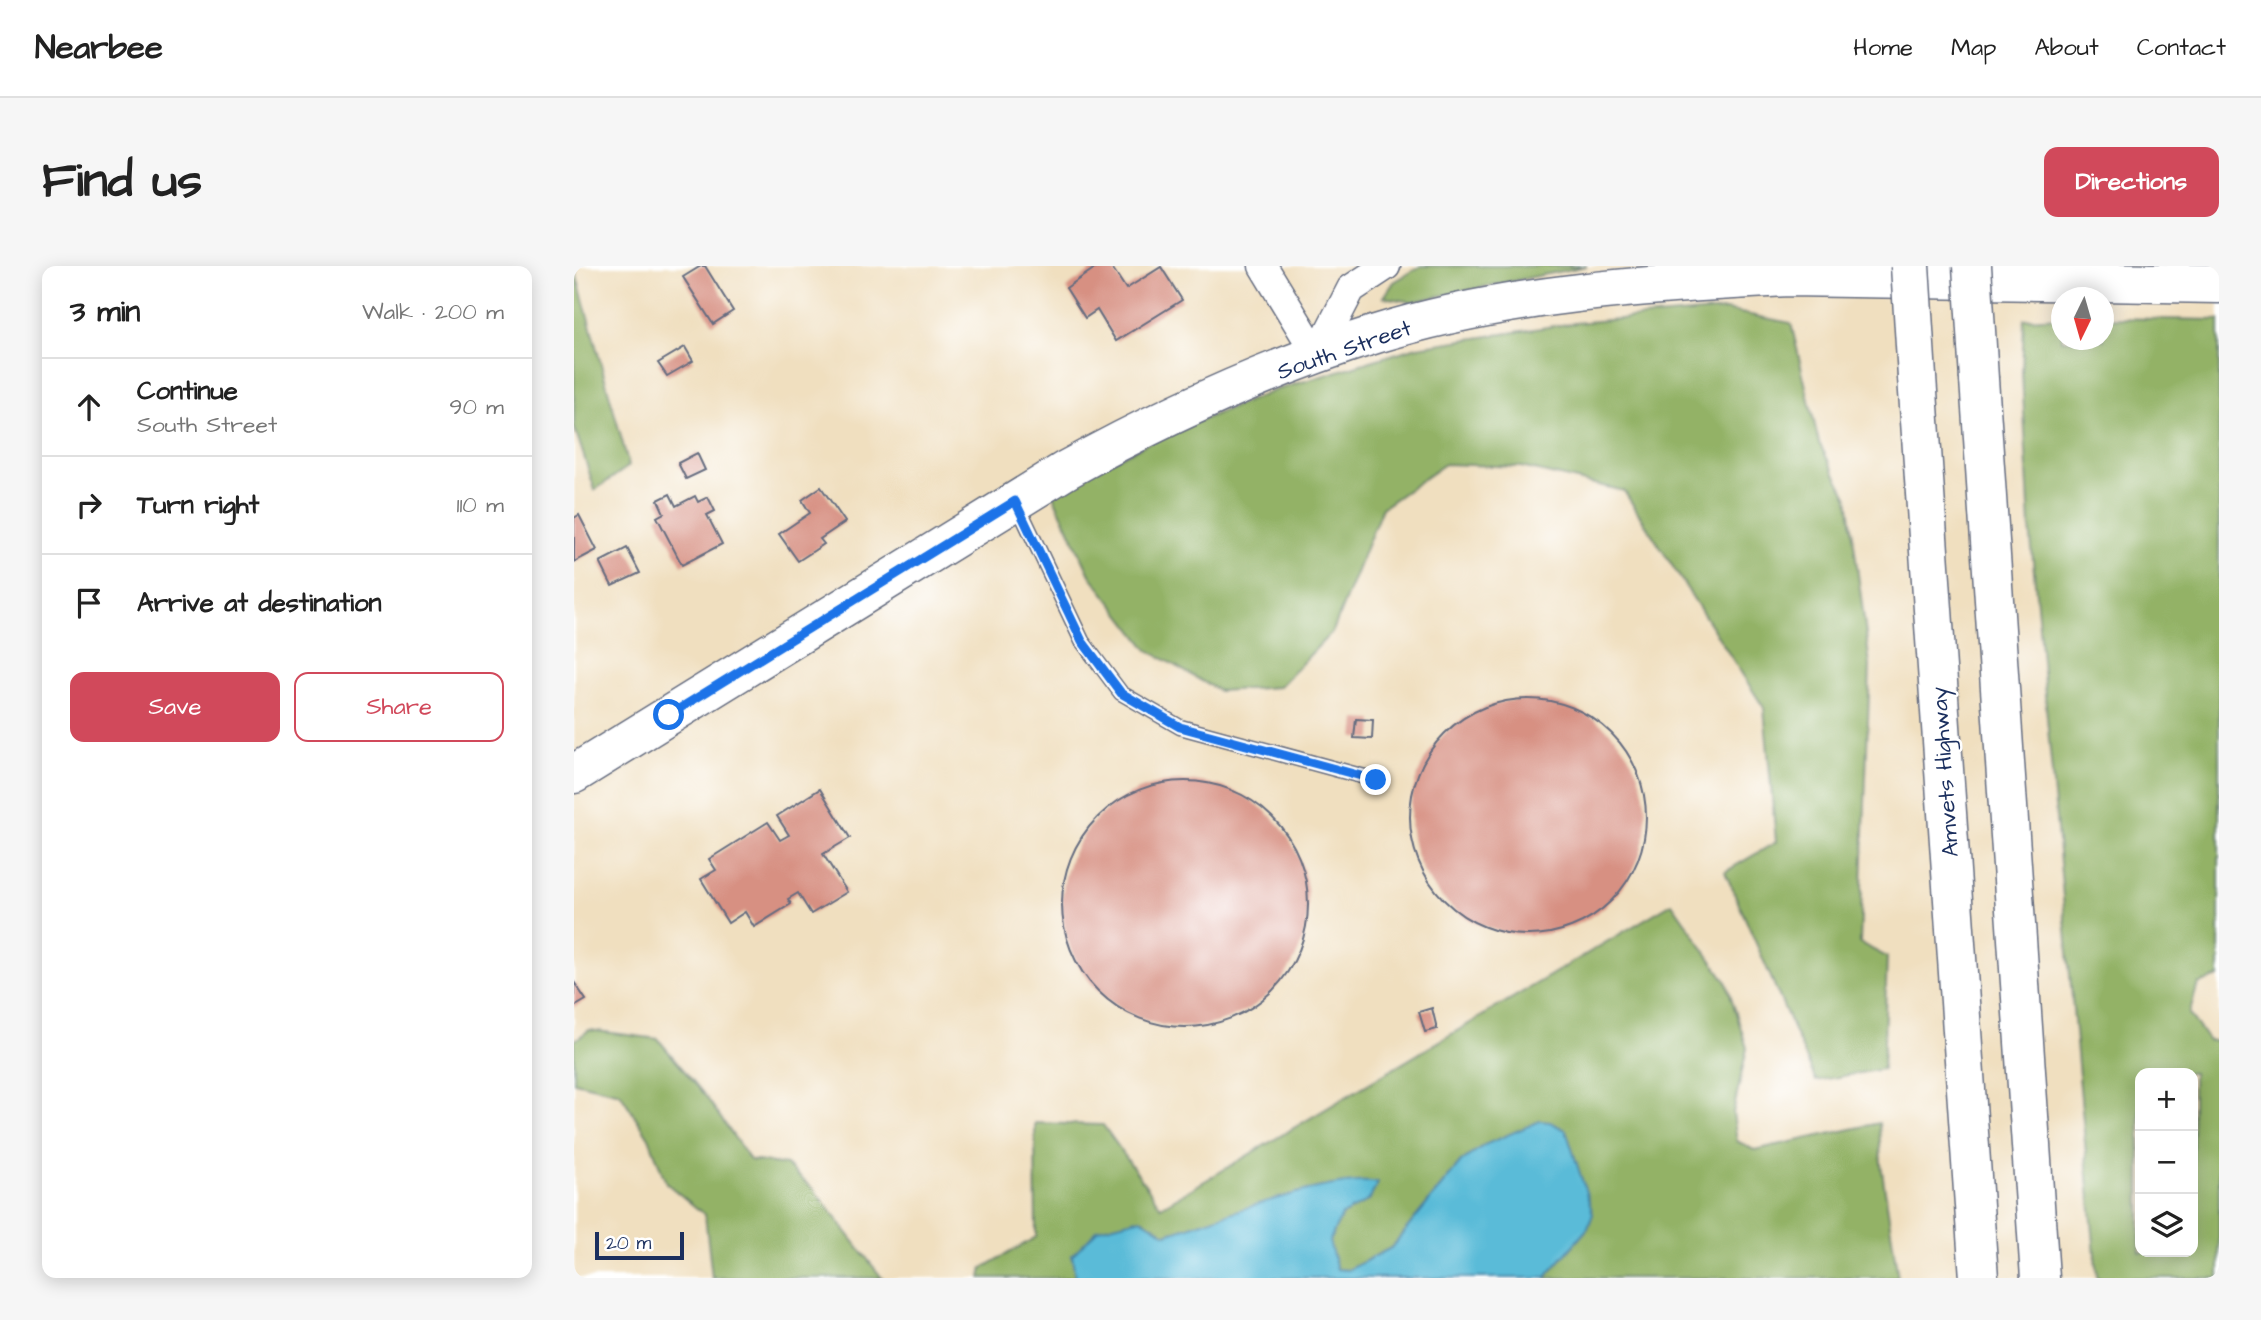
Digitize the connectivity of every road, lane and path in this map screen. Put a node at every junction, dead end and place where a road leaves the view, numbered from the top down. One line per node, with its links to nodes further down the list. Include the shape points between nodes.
1 (1263, 266): 6 (street)
2 (1386, 266): 6 (street, via 1351,289)
3 (1910, 266): 10 (main road, Amvets Highway, bridge)
4 (1972, 266): 11 (main road, bridge)
5 (2219, 284): 6 (main road, South Street, via 1789,277 1659,284 1437,319)
6 (1317, 355): 7 (main road, South Street, via 1121,439)
7 (1015, 501): 8 (main road, South Street); 9 (lane, via 1082,641 1121,693 1180,727)
8 (574, 774)
9 (1376, 780)
10 (1979, 1278)
11 (2040, 1278)

